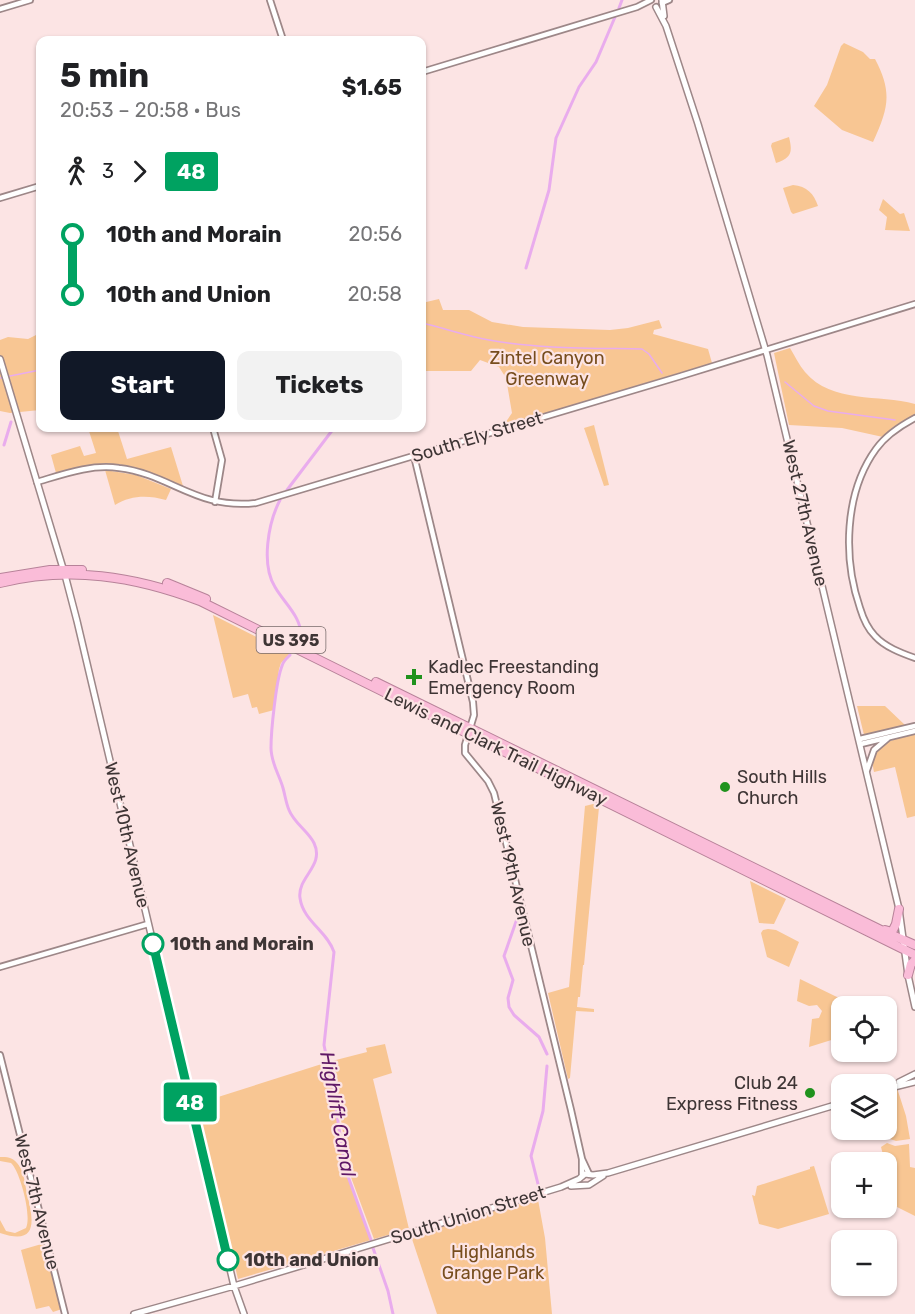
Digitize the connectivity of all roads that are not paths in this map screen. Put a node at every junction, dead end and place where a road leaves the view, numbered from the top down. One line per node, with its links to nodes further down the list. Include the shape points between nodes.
1 (30, 0): 5 (street)
2 (270, 0): 6 (street)
3 (669, 0): 4 (street)
4 (657, 3): 7 (street); 11 (main road, West 27th Avenue)
5 (0, 9)
6 (282, 36)
7 (426, 71)
8 (36, 187): 9 (street)
9 (0, 198)
10 (915, 304): 11 (street, South Ely Street)
11 (766, 351): 15 (street, South Ely Street); 26 (main road, West 27th Avenue)
12 (1, 361): 16 (main road, West 10th Avenue)
13 (915, 418): 21 (street, via 891,432 869,459 853,508 850,550 856,596 871,631 882,642)
14 (214, 432): 17 (street, via 222,460)
15 (414, 456): 17 (street, South Ely Street, via 255,503); 23 (street, West 19th Avenue, via 473,702)
16 (37, 482): 17 (street, South Ely Street, via 81,469 119,468); 18 (main road, West 10th Avenue)
17 (216, 502)
18 (65, 572): 19 (highway, US 395, via 28,572); 20 (highway, US 395); 23 (highway, Lewis and Clark Trail Highway / US 395, via 127,574 196,594); 30 (main road, West 10th Avenue)
19 (0, 578)
20 (0, 583)
21 (915, 658)
22 (915, 726): 26 (street)
23 (470, 731): 29 (highway, Lewis and Clark Trail Highway / US 395); 33 (highway, Lewis and Clark Trail Highway / US 395); 43 (street, West 19th Avenue, via 465,750 494,793)
24 (915, 731): 25 (street)
25 (892, 736): 26 (street); 27 (street, via 876,747)
26 (861, 741): 27 (main road, West 27th Avenue)
27 (867, 770): 28 (main road, West 27th Avenue)
28 (899, 909): 29 (highway, via 892,932); 31 (main road, West 27th Avenue)
29 (866, 922): 31 (highway, Lewis and Clark Trail Highway / US 395)
30 (148, 924): 35 (street); 50 (main road, West 10th Avenue)
31 (904, 939): 32 (highway, Lewis and Clark Trail Highway / US 395); 33 (main road, West 27th Avenue)
32 (915, 945)
33 (905, 951): 34 (highway, Lewis and Clark Trail Highway / US 395); 36 (main road, West 27th Avenue)
34 (915, 958): 36 (highway)
35 (0, 967)
36 (908, 975): 37 (main road, West 27th Avenue)
37 (915, 1007)
38 (0, 1055): 51 (street, West 7th Avenue)
39 (915, 1078): 40 (main road); 41 (main road)
40 (897, 1083)
41 (897, 1086)
42 (831, 1105): 44 (main road)
43 (582, 1159): 45 (street, West 19th Avenue); 46 (street, West 19th Avenue)
44 (608, 1173): 45 (main road); 47 (main road)
45 (590, 1174): 46 (main road, South Union Street); 47 (main road)
46 (581, 1177): 48 (main road); 49 (main road, South Union Street)
47 (592, 1182): 48 (main road, South Union Street)
48 (583, 1184): 49 (main road, South Union Street)
49 (561, 1187): 50 (main road, South Union Street)
50 (234, 1286): 52 (main road, South Union Street); 53 (main road, West 10th Avenue)
51 (65, 1314)
52 (134, 1314)
53 (244, 1314)

